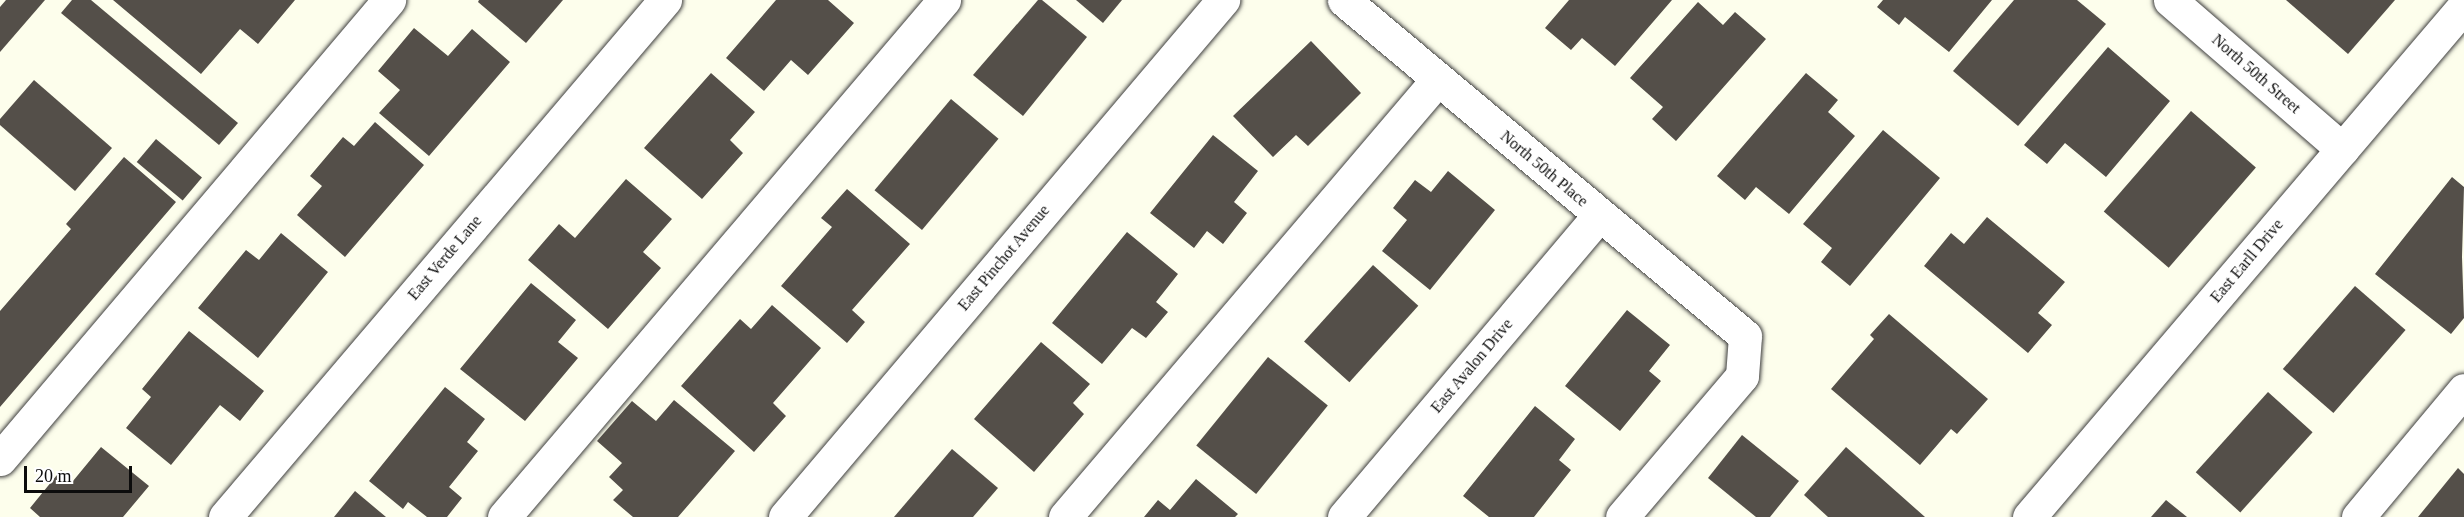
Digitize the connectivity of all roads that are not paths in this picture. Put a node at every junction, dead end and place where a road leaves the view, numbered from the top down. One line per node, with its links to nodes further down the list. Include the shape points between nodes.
1 (389, 0): 12 (street)
2 (665, 0): 13 (street, East Verde Lane)
3 (944, 0): 14 (street)
4 (1223, 0): 15 (street, East Pinchot Avenue)
5 (1344, 0): 8 (street, North 50th Place)
6 (2170, 0): 9 (street, North 50th Street)
7 (2464, 6): 9 (street, East Earll Drive)
8 (1437, 80): 10 (street, North 50th Place); 16 (street)
9 (2342, 149): 19 (street, East Earll Drive)
10 (1599, 215): 17 (street, East Avalon Drive); 18 (street, North 50th Place, via 1745,336 1742,376)
11 (2464, 390): 20 (street)
12 (0, 459)
13 (225, 517)
14 (504, 517)
15 (785, 517)
16 (1065, 517)
17 (1344, 517)
18 (1622, 517)
19 (2029, 517)
20 (2358, 517)

